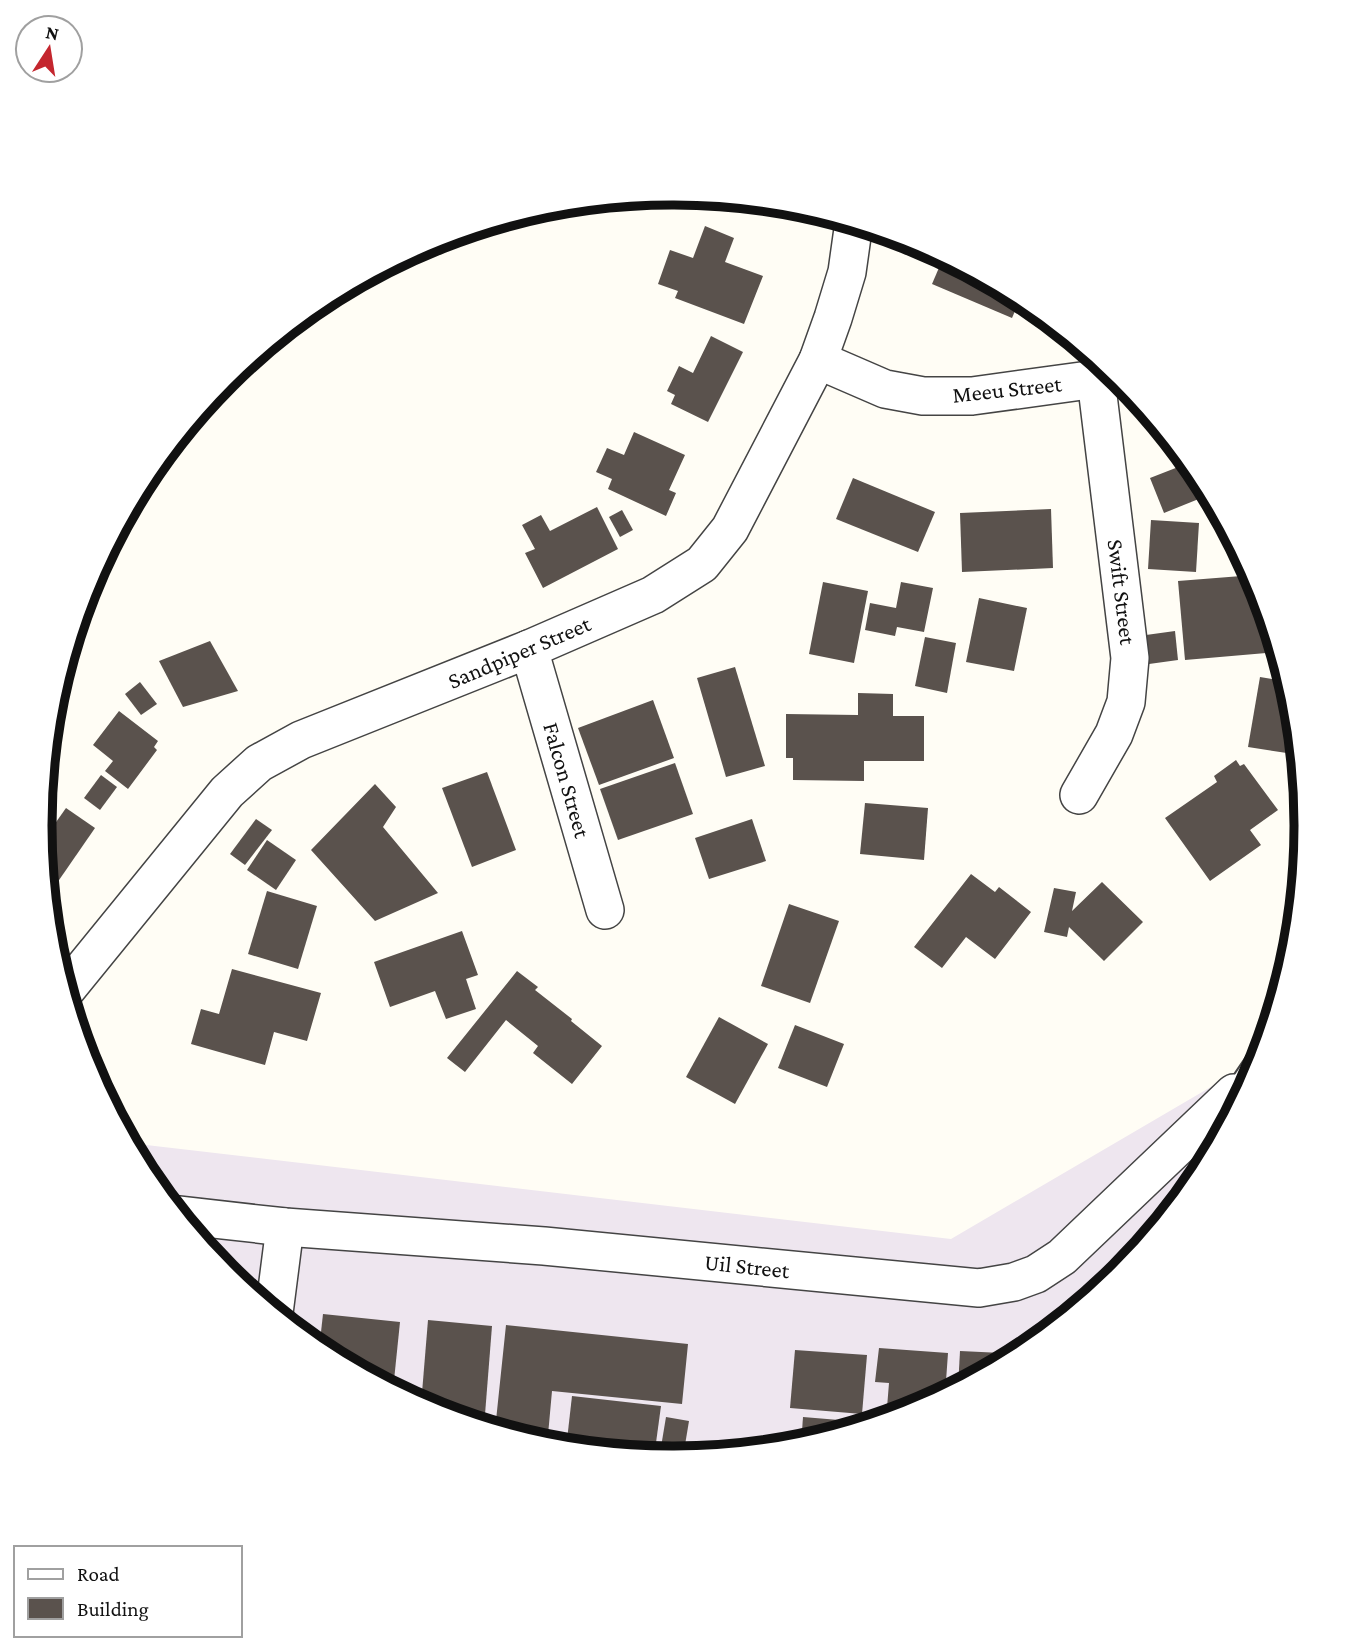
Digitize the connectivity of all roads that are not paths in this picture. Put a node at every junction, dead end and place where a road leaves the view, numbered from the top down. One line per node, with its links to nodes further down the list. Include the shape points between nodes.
1 (853, 231): 2 (street, Sandpiper Street, via 847,272)
2 (818, 360): 3 (street, Meeu Street, via 885,389 923,396 972,396); 5 (street, Sandpiper Street, via 730,529 702,564 653,595)
3 (1104, 378)
4 (1107, 381): 6 (street, Swift Street, via 1130,658 1126,702 1114,734)
5 (529, 649): 7 (street, Falcon Street); 8 (street, Sandpiper Street, via 300,740 259,763 227,792)
6 (1079, 795)
7 (605, 910)
8 (73, 981)
9 (1228, 1104): 11 (street, Uil Street, via 1062,1256 1036,1274 979,1288 544,1246)
10 (191, 1217): 11 (street, Uil Street)
11 (285, 1227): 12 (street)
12 (275, 1302)

